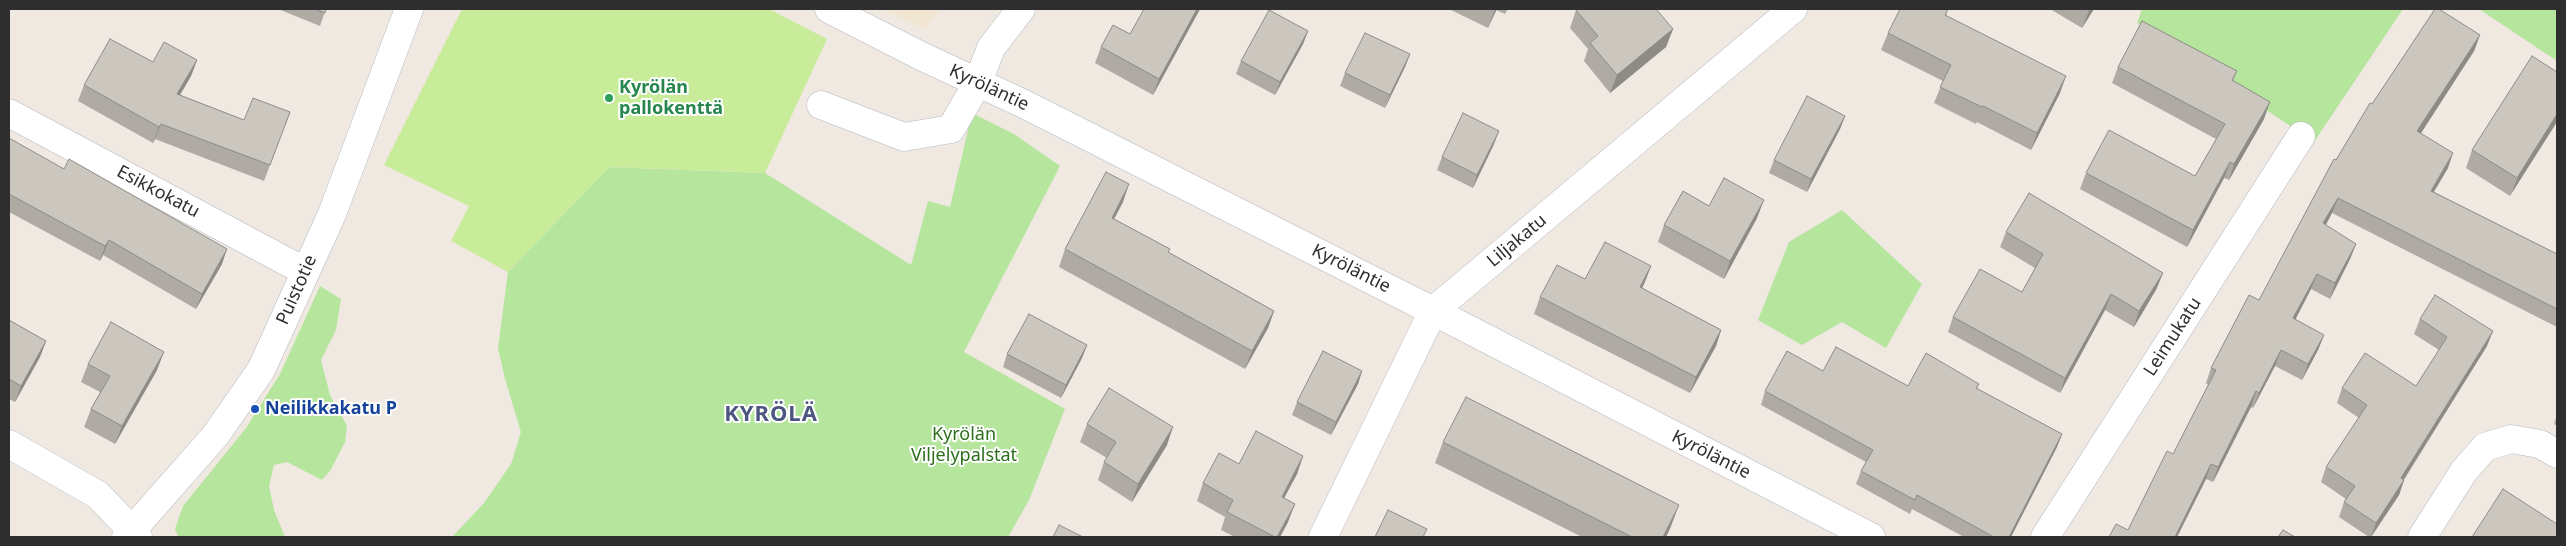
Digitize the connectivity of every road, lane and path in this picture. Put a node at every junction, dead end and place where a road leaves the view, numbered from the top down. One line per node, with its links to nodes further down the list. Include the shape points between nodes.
1 (409, 9): 9 (street, Puistotie, via 348,173)
2 (828, 9): 5 (street, Kyröläntie)
3 (1021, 9): 5 (street, via 991,48)
4 (1793, 9): 10 (street, Liljakatu)
5 (978, 82): 6 (street, via 951,129 904,137); 10 (street, Kyröläntie)
6 (821, 105)
7 (9, 113): 9 (street, Esikkokatu)
8 (2301, 136): 16 (street, Leimukatu)
9 (306, 272): 13 (street, Puistotie, via 262,370 216,436)
10 (1433, 311): 14 (street, Liljakatu); 15 (street, Kyröläntie)
11 (9, 444): 13 (street, via 98,495)
12 (2557, 454): 17 (street, via 2540,444 2511,439 2485,447 2464,471)
13 (132, 535)
14 (1323, 537)
15 (1870, 537)
16 (2045, 537)
17 (2422, 537)

